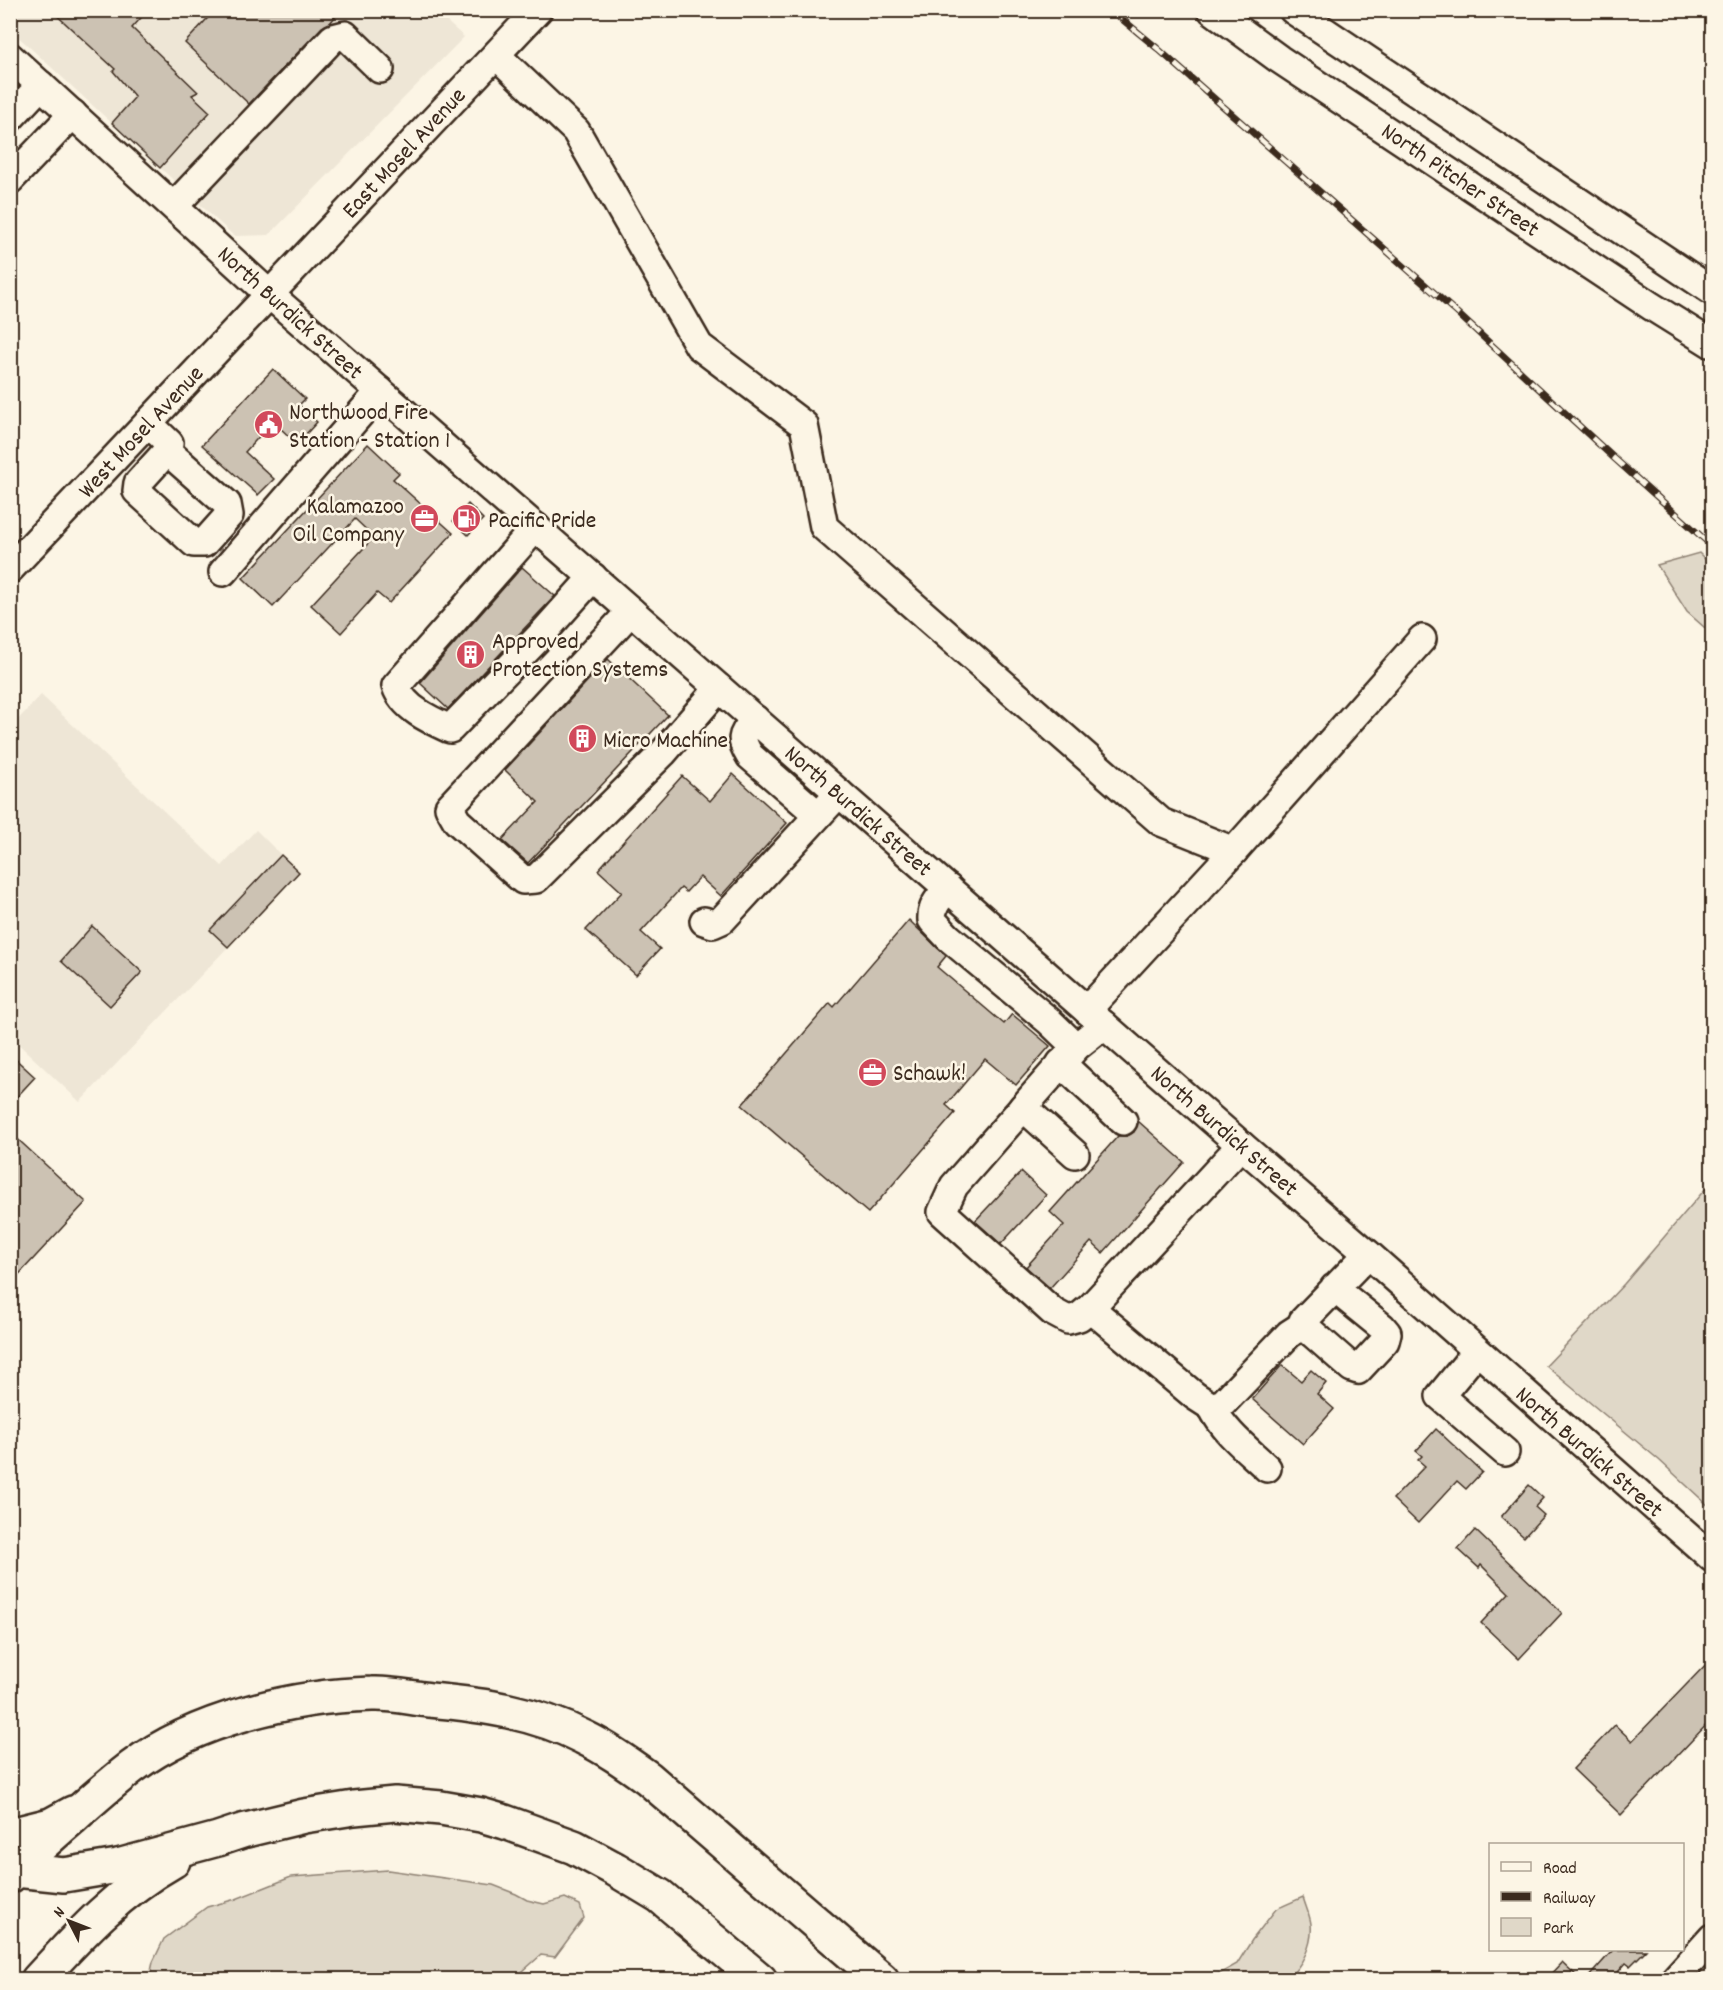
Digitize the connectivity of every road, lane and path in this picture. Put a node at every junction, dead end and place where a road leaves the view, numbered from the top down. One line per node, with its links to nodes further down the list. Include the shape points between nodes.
1 (538, 10): 4 (street, East Mosel Avenue)
2 (1212, 10): 14 (street, North Pitcher Street, via 1299,72)
3 (1293, 10): 12 (street)
4 (496, 55): 13 (street, East Mosel Avenue); 30 (street, via 576,131 699,346 804,425 824,527 1161,822)
5 (10, 57): 7 (street, North Burdick Street)
6 (380, 69): 11 (street, via 345,35 333,38)
7 (41, 85): 8 (street, North Burdick Street); 9 (street)
8 (73, 114): 10 (street); 11 (street, North Burdick Street)
9 (10, 118)
10 (10, 180)
11 (174, 206): 13 (street, North Burdick Street)
12 (1713, 291)
13 (269, 294): 15 (street, North Burdick Street); 16 (street, West Mosel Avenue)
14 (1713, 344)
15 (380, 391): 18 (street, North Burdick Street); 20 (street)
16 (148, 423): 17 (street, via 169,443); 19 (street, West Mosel Avenue)
17 (167, 451)
18 (536, 527): 21 (street, North Burdick Street); 21 (street, via 396,686 399,696 425,717 450,729)
19 (10, 569)
20 (223, 572)
21 (593, 577): 22 (street, North Burdick Street)
22 (631, 611): 24 (street, North Burdick Street); 24 (street, via 449,807 457,821 523,880 536,879 663,753)
23 (1422, 639): 30 (street)
24 (719, 688): 25 (street, North Burdick Street)
25 (755, 720): 26 (street, North Burdick Street); 27 (street, via 742,736 742,744)
26 (796, 755): 27 (street); 28 (street, North Burdick Street)
27 (775, 778): 29 (street)
28 (839, 793): 29 (street); 31 (street, North Burdick Street)
29 (818, 815): 32 (street, via 722,920 713,924)
30 (1234, 851): 33 (street)
31 (948, 888): 33 (street, North Burdick Street); 34 (street, via 935,903 932,920 1048,1021)
32 (704, 921)
33 (1096, 1018): 34 (street); 37 (street, North Burdick Street)
34 (1069, 1055): 35 (street); 36 (street)
35 (1023, 1107): 38 (street); 41 (street, via 954,1186 942,1212 1053,1312 1068,1320)
36 (1123, 1120)
37 (1241, 1144): 39 (street, North Burdick Street); 41 (street)
38 (1076, 1154)
39 (1368, 1254): 40 (street); 43 (street, North Burdick Street)
40 (1334, 1288): 42 (street); 42 (street, via 1382,1327 1387,1333 1385,1341 1358,1370)
41 (1090, 1308): 44 (street)
42 (1303, 1325): 44 (street, via 1223,1403)
43 (1477, 1352): 45 (street, via 1440,1396); 47 (street, North Burdick Street)
44 (1212, 1407): 46 (street, via 1226,1430)
45 (1505, 1452)
46 (1267, 1468)
47 (1713, 1558)
48 (99, 1794): 49 (street, via 50,1822); 51 (highway); 55 (highway, via 134,1766 207,1727 311,1699 373,1694 496,1707 575,1732 610,1751 648,1778)
49 (10, 1832)
50 (218, 1839): 51 (highway, via 118,1866 64,1875); 53 (highway, via 171,1862 123,1893); 54 (highway, via 304,1816 395,1804 481,1815 574,1847 624,1874 660,1896)
51 (12, 1872)
52 (1713, 1938): 56 (street)
53 (38, 1980)
54 (760, 1980)
55 (882, 1980)
56 (1674, 1980)

